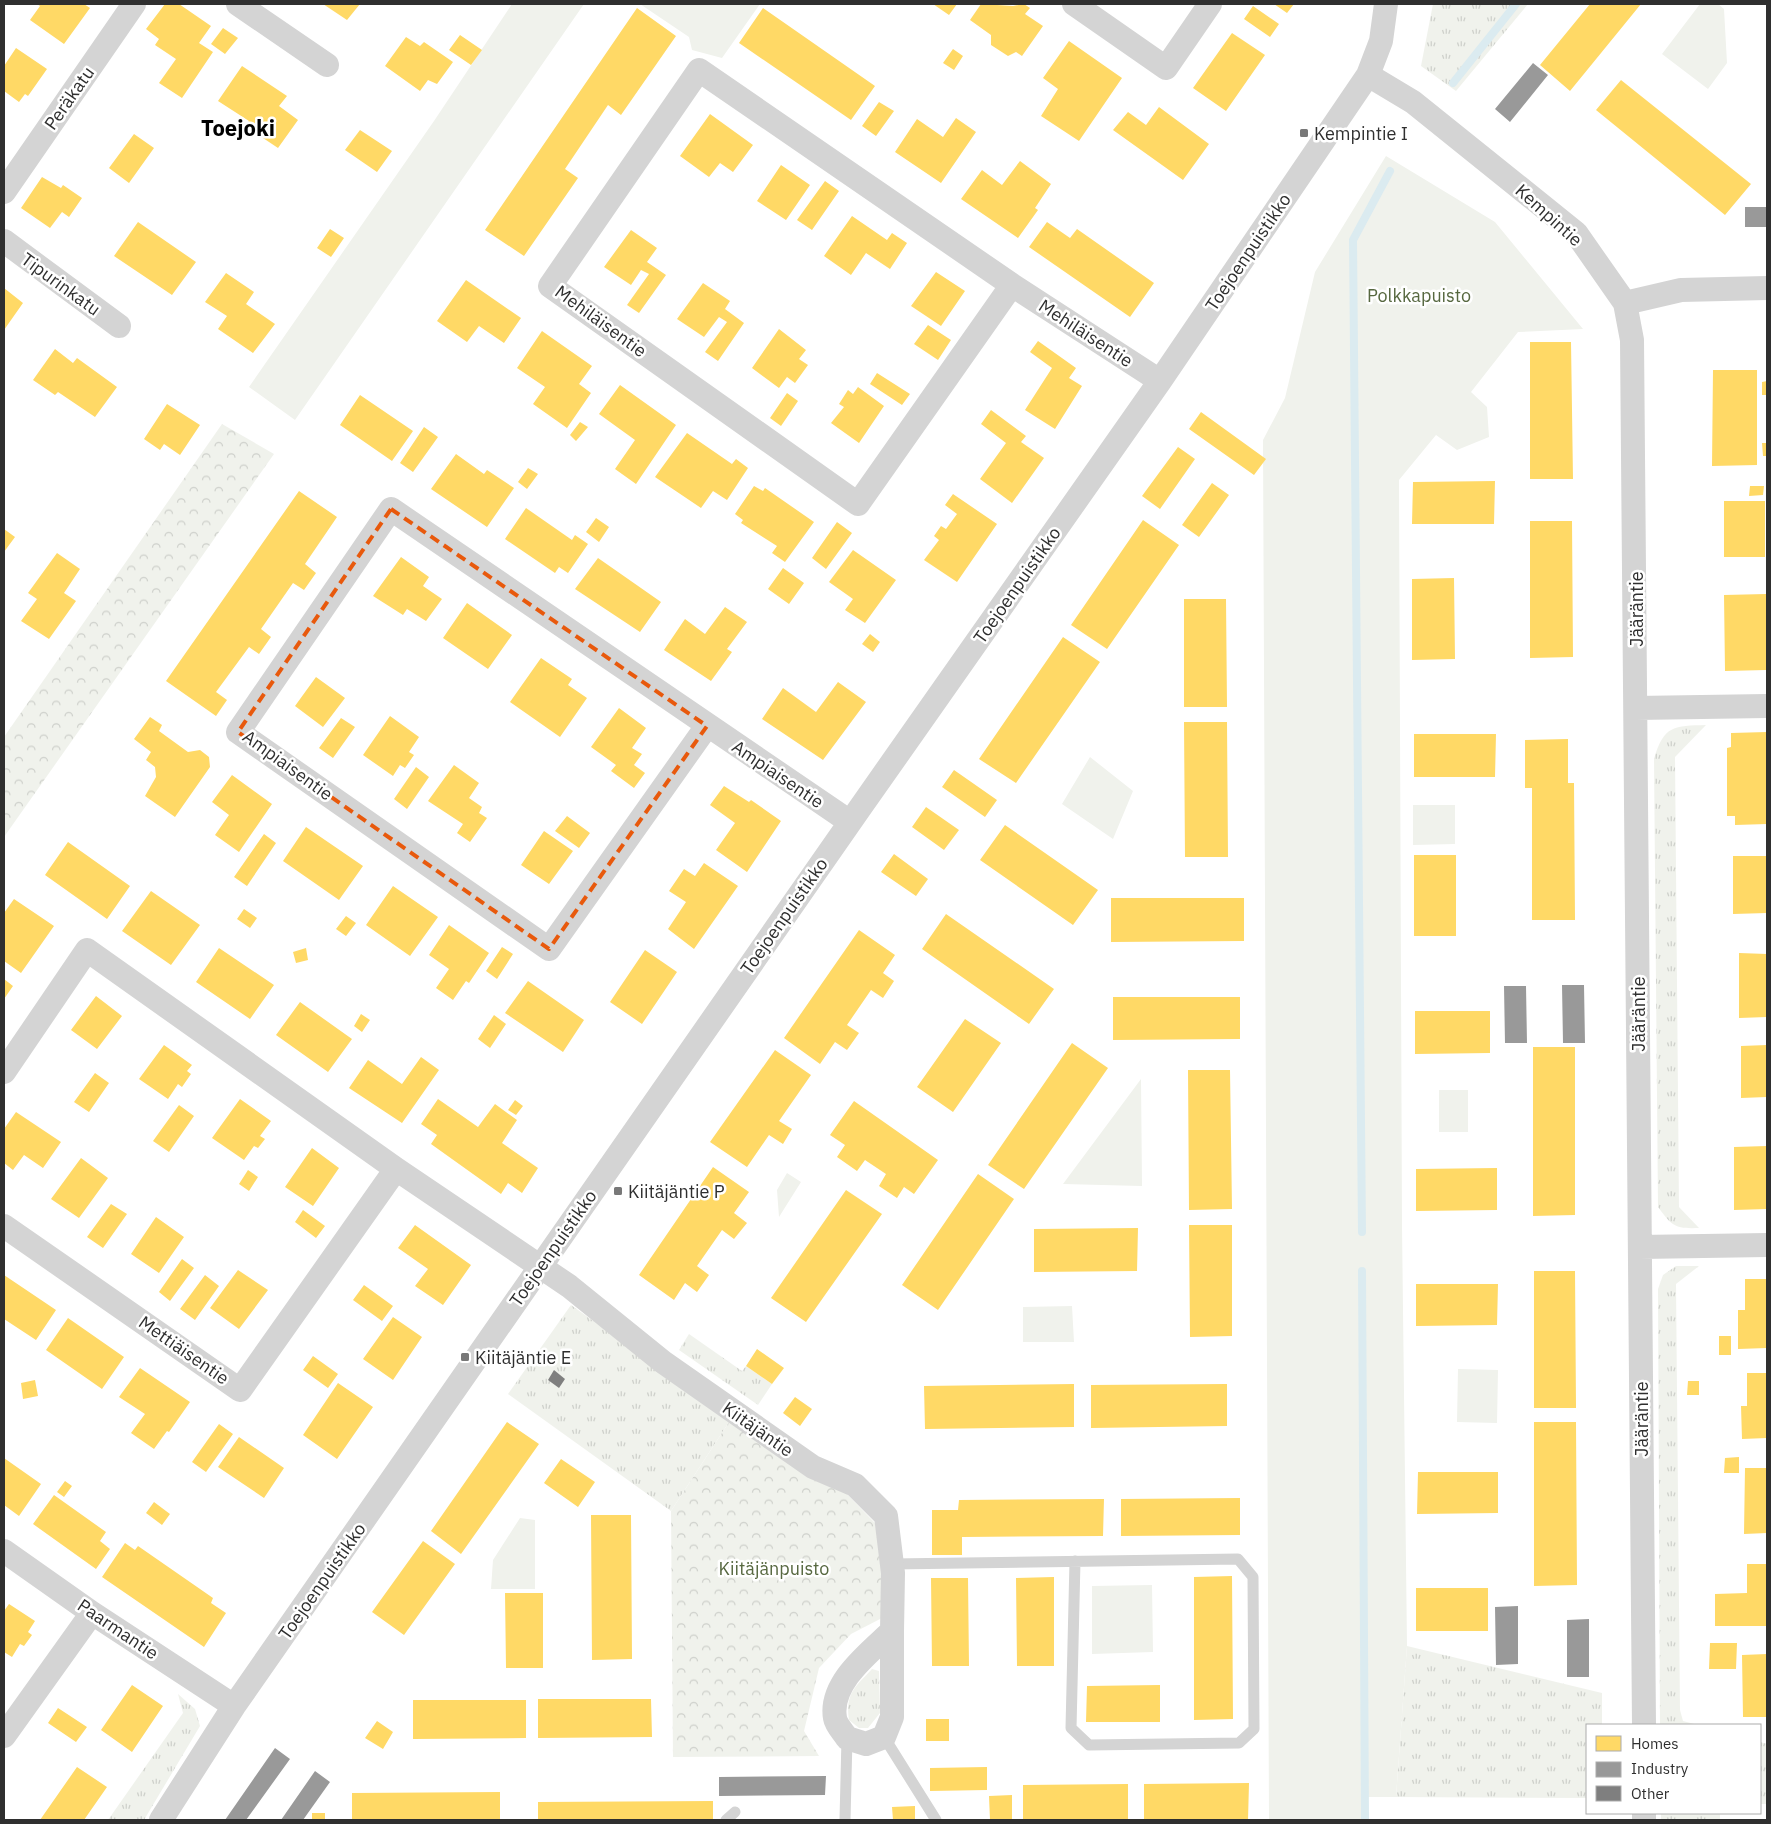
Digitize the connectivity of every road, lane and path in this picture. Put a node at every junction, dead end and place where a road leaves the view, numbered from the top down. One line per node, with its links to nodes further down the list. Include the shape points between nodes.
1 (134, 4): 8 (street, Peräkatu)
2 (238, 4): 6 (street)
3 (1074, 4): 4 (street, via 1166,68)
4 (1210, 4)
5 (1386, 4): 7 (street, Toejoenpuistikko, via 1381,41)
6 (327, 65)
7 (1368, 74): 12 (street, Kempintie, via 1413,102 1576,233); 14 (street, Toejoenpuistikko)
8 (4, 192)
9 (4, 241): 13 (street, Tipurinkatu)
10 (1012, 285): 10 (street, Mehiläisentie, via 699,70 550,286 858,504); 14 (street, Mehiläisentie)
11 (1767, 288): 12 (street, via 1681,290)
12 (1625, 303): 16 (street, Jääräntie, via 1632,340 1634,386)
13 (119, 326)
14 (1160, 381): 18 (street, Toejoenpuistikko)
15 (1767, 706): 16 (street)
16 (1636, 708): 23 (street, Jääräntie)
17 (707, 726): 17 (street, Ampiaisentie, via 391,508 238,732 549,949); 18 (street, Ampiaisentie)
18 (850, 822): 24 (street, Toejoenpuistikko)
19 (4, 1072): 20 (street, via 87,950)
20 (396, 1169): 21 (street, Mettiäisentie, via 240,1390); 24 (street)
21 (4, 1226)
22 (1767, 1245): 23 (street)
23 (1640, 1247): 31 (street, Jääräntie)
24 (539, 1268): 27 (street, Kiitäjäntie, via 569,1286 664,1362 813,1467 854,1485 886,1516); 30 (street, Toejoenpuistikko)
25 (4, 1551): 28 (street, Paarmantie)
26 (1075, 1561): 26 (lane, via 1238,1559 1254,1577 1254,1728 1239,1743 1089,1745 1071,1728); 27 (lane)
27 (892, 1564): 29 (street, Kiitäjäntie)
28 (92, 1612): 30 (street, Paarmantie); 32 (street)
29 (892, 1631): 33 (street, Kiitäjäntie, via 892,1717); 34 (street, via 860,1662 838,1692 835,1719)
30 (234, 1706): 36 (street, Toejoenpuistikko)
31 (1644, 1724)
32 (4, 1736)
33 (884, 1737): 34 (street, via 866,1744); 39 (lane)
34 (847, 1738): 38 (lane)
35 (735, 1812): 37 (lane)
36 (161, 1820)
37 (726, 1820)
38 (845, 1820)
39 (936, 1820)

